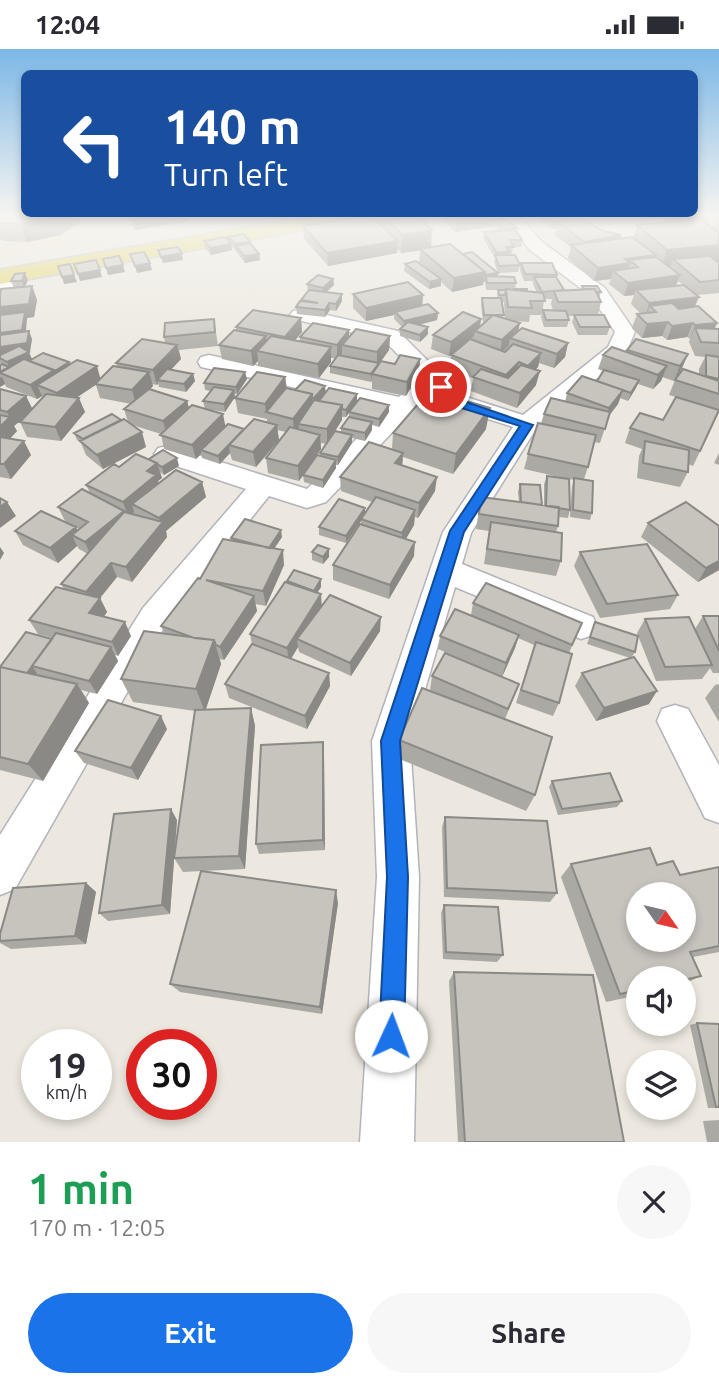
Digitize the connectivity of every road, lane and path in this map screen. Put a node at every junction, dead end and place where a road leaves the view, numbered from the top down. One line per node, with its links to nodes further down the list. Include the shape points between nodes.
1 (35, 267): 3 (main road)
2 (564, 267): 9 (street, via 598,292 625,332 617,350)
3 (3, 273): 4 (street)
4 (0, 305)
5 (300, 315): 7 (street, via 391,335)
6 (209, 362): 8 (street)
7 (456, 402): 8 (street, via 427,393 414,395); 9 (street)
8 (404, 405): 11 (street, via 316,496 307,499)
9 (527, 425): 12 (street, via 457,531)
10 (167, 454): 11 (street)
11 (264, 485): 16 (street, via 154,617)
12 (445, 570): 13 (street); 17 (street, via 391,741 398,877)
13 (581, 626)
14 (675, 721): 15 (street)
15 (719, 804)
16 (0, 874)
17 (387, 1142)

